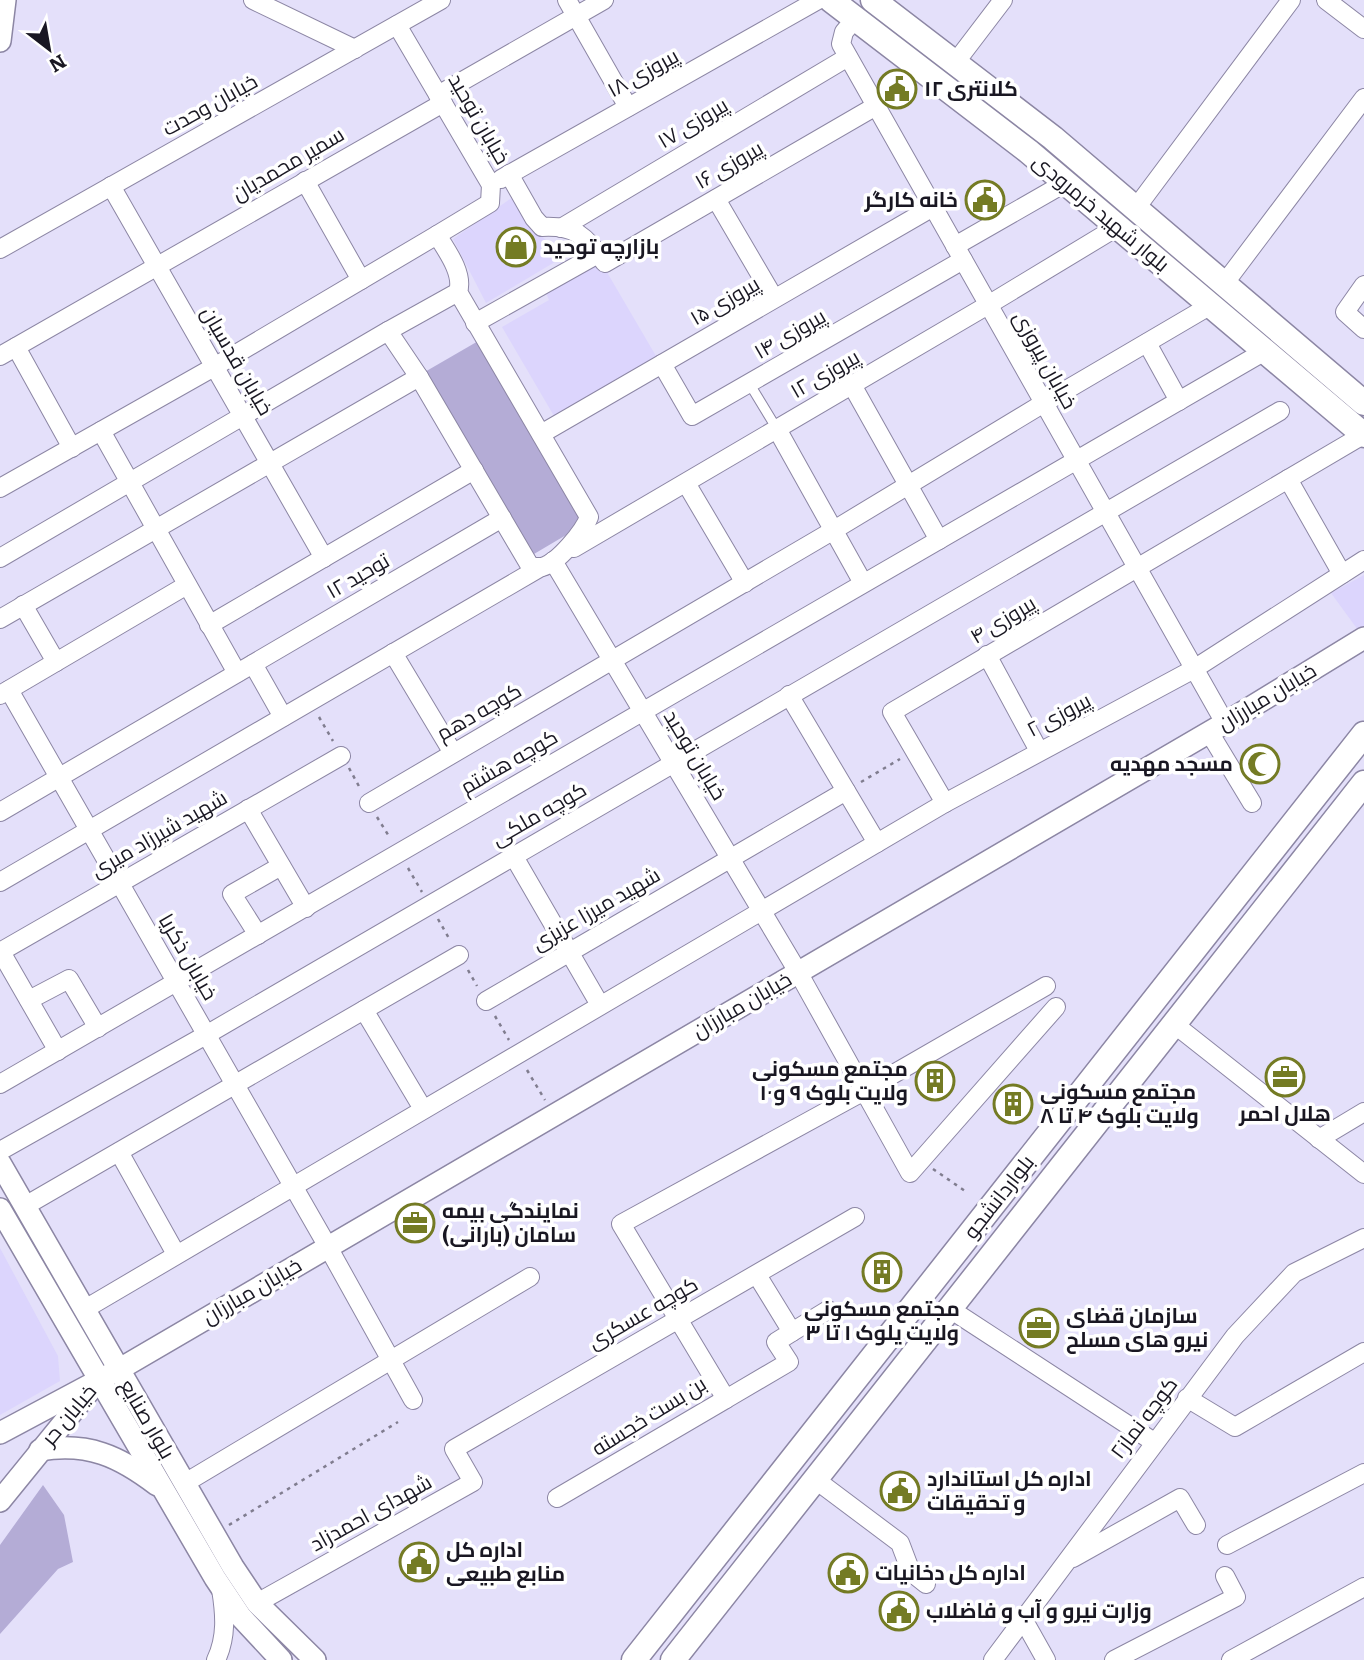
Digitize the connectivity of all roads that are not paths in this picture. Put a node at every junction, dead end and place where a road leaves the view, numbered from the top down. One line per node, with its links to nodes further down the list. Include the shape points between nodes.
1 (5, 0): 17 (street)
2 (253, 0): 12 (street)
3 (442, 0): 15 (street, خیابان وحدت)
4 (566, 0): 13 (street)
5 (604, 0): 13 (street, سمیر محمدیان)
6 (818, 0): 24 (street, پیروزی ۱۸)
7 (831, 0): 14 (main road, بلوار شهید خرمرودی)
8 (873, 0): 20 (main road, بلوار شهید خرمرودی)
9 (1003, 0): 20 (street)
10 (1292, 0): 32 (street)
11 (1326, 0): 16 (street)
12 (284, 7): 18 (street)
13 (576, 16): 22 (street, سمیر محمدیان); 24 (street)
14 (855, 19): 19 (street, via 841,44); 27 (main road, بلوار شهید خرمرودی)
15 (397, 25): 18 (street, خیابان وحدت); 22 (street, خیابان توحید)
16 (1364, 29)
17 (0, 41)
18 (355, 49): 29 (street, خیابان وحدت)
19 (848, 57): 23 (street, خیابان پیروزی); 34 (street, پیروزی ۱۷)
20 (955, 63): 32 (main road, بلوار شهید خرمرودی)
21 (1364, 98): 41 (street)
22 (440, 99): 26 (street, سمیر محمدیان); 28 (street, خیابان توحید)
23 (876, 106): 30 (street, پیروزی ۱۶); 31 (street, خیابان پیروزی)
24 (628, 107): 25 (street, پیروزی ۱۸)
25 (509, 174): 28 (street, پیروزی ۱۸); 34 (street, خیابان توحید, via 542,227)
26 (305, 181): 39 (street, سمیر محمدیان); 40 (street)
27 (1065, 183): 33 (main road, بلوار شهید خرمرودی); 37 (street, پیروزی ۱۴)
28 (491, 185): 35 (street, خیابان توحید, via 490,203)
29 (111, 186): 36 (street, خیابان وحدت); 39 (street, خیابان قدسیان)
30 (716, 199): 38 (street, پیروزی ۱۶); 44 (street)
31 (933, 207): 37 (street, خیابان پیروزی); 44 (street, پیروزی ۱۵)
32 (1136, 208): 41 (main road, بلوار شهید خرمرودی)
33 (1117, 227): 45 (street, پیروزی ۱۲); 46 (main road, بلوار شهید خرمرودی)
34 (561, 228): 38 (street, خیابان توحید, via 579,232)
35 (438, 235): 40 (street); 43 (street, via 452,260)
36 (0, 249)
37 (959, 253): 45 (street, خیابان پیروزی); 56 (street, پیروزی ۱۴)
38 (601, 258): 47 (street, پیروزی ۱۶)
39 (156, 265): 52 (street, سمیر محمدیان); 54 (street, خیابان قدسیان)
40 (361, 280): 54 (street)
41 (1224, 284): 60 (main road, بلوار شهید خرمرودی)
42 (1364, 285): 48 (street, via 1345,312)
43 (458, 292): 47 (street); 49 (street)
44 (774, 298): 53 (street, پیروزی ۱۵)
45 (988, 305): 57 (street, پیروزی ۱۲); 59 (street, خیابان پیروزی)
46 (1211, 305): 50 (street, کوچه دهم); 51 (main road, بلوار شهید خرمرودی)
47 (475, 323): 65 (street)
48 (1364, 329)
49 (388, 331): 55 (street, خیابان توحید); 62 (street)
50 (1147, 343): 58 (street); 59 (street, کوچه دهم)
51 (1265, 351): 58 (street, کوچه هشتم); 66 (main road, بلوار شهید خرمرودی)
52 (8, 352): 67 (street)
53 (662, 364): 56 (street, پیروزی ۱۴, via 692,416); 65 (street, پیروزی ۱۵)
54 (214, 367): 62 (street, خیابان قدسیان); 64 (street)
55 (419, 377): 69 (street); 70 (street, خیابان توحید)
56 (749, 383): 63 (lane)
57 (852, 385): 63 (street, پیروزی ۱۲); 74 (street)
58 (1179, 401): 68 (street, کوچه هشتم)
59 (1044, 403): 68 (street, خیابان پیروزی); 74 (street, کوچه دهم)
60 (1364, 403)
61 (1280, 411): 76 (street, کوچه ملکی)
62 (243, 416): 69 (street, خیابان قدسیان); 73 (street)
63 (777, 429): 72 (street, پیروزی ۱۲); 79 (street)
64 (102, 431): 67 (street); 73 (street)
65 (541, 434): 84 (street, via 589,517 584,529)
66 (1364, 435): 71 (street, پیروزی ۴)
67 (72, 448): 75 (street)
68 (1076, 460): 76 (street, خیابان پیروزی); 80 (street, کوچه هشتم)
69 (269, 463): 78 (street); 82 (street, خیابان قدسیان)
70 (474, 470): 77 (street, خیابان توحید); 82 (street)
71 (1288, 479): 85 (street, پیروزی ۴); 86 (street)
72 (685, 482): 84 (street, پیروزی ۱۲); 87 (street)
73 (130, 483): 78 (street); 81 (street)
74 (908, 485): 79 (street, کوچه دهم); 80 (street)
75 (0, 488)
76 (1105, 512): 85 (street, خیابان پیروزی); 102 (street, کوچه ملکی)
77 (502, 518): 84 (street, خیابان توحید, via 530,566); 98 (street, توحید ۱۲)
78 (155, 529): 89 (street); 90 (street)
79 (834, 530): 87 (street, کوچه دهم); 88 (street)
80 (939, 540): 88 (street, کوچه هشتم)
81 (0, 558)
82 (324, 558): 92 (street)
83 (1364, 560): 86 (street, پیروزی ۲)
84 (547, 564): 94 (street, پیروزی ۱۲); 96 (street, خیابان توحید)
85 (1136, 567): 95 (street, پیروزی ۴); 99 (street, خیابان پیروزی)
86 (1342, 574): 99 (street, پیروزی ۲)
87 (744, 583): 96 (street, کوچه دهم)
88 (863, 583): 103 (street, کوچه هشتم)
89 (187, 585): 92 (street); 97 (street)
90 (23, 605): 91 (street); 97 (street)
91 (0, 619)
92 (209, 625): 100 (street)
93 (1364, 638): 105 (street, خیابان مبارزان)
94 (393, 653): 104 (street, پیروزی ۱۲); 108 (street)
95 (987, 655): 107 (street); 115 (street, پیروزی ۴, via 892,712)
96 (612, 660): 103 (street, خیابان توحید); 108 (street, کوچه دهم)
97 (56, 662): 101 (street)
98 (253, 664): 100 (street, توحید ۱۲); 104 (street)
99 (1194, 669): 105 (street, خیابان پیروزی); 107 (street, پیروزی ۲)
100 (237, 673): 111 (street, توحید ۱۲)
101 (4, 692): 111 (street, خیابان ذکریا)
102 (789, 695): 110 (street, کوچه ملکی); 113 (street)
103 (642, 710): 110 (street, خیابان توحید); 126 (street, کوچه هشتم)
104 (283, 717): 119 (street, پیروزی ۱۲)
105 (1217, 728): 116 (street, خیابان پیروزی); 132 (street, خیابان مبارزان)
106 (1364, 734): 195 (main road, بلواردانشجو)
107 (1039, 751): 115 (street, پیروزی ۲)
108 (453, 753): 114 (street, کوچه دهم)
109 (341, 756): 117 (street, شهید شیرزاد میری)
110 (673, 762): 121 (street, کوچه ملکی); 122 (street, خیابان توحید)
111 (59, 778): 118 (street, توحید ۱۲); 119 (street, خیابان ذکریا)
112 (1364, 783): 140 (main road, بلواردانشجو)
113 (846, 791): 120 (street); 122 (street, شهید میرزا عزیزی)
114 (369, 803)
115 (945, 803): 120 (street, پیروزی ۲)
116 (1252, 803)
117 (248, 809): 123 (street); 125 (street, شهید شیرزاد میری)
118 (0, 812)
119 (89, 829): 124 (street, پیروزی ۱۲); 125 (street, خیابان ذکریا)
120 (877, 843): 127 (street, پیروزی ۲)
121 (513, 855): 129 (street); 142 (street, کوچه ملکی)
122 (730, 859): 127 (street, خیابان توحید); 129 (street, شهید میرزا عزیزی)
123 (281, 866): 126 (street); 128 (street, via 232,894)
124 (0, 882)
125 (120, 883): 130 (street, شهید شیرزاد میری); 133 (street, خیابان ذکریا)
126 (306, 908): 128 (street, کوچه هشتم)
127 (761, 910): 132 (street, خیابان توحید); 137 (street, پیروزی ۲)
128 (258, 936): 133 (street, کوچه هشتم)
129 (568, 951): 136 (street, شهید میرزا عزیزی); 137 (street)
130 (0, 952): 135 (street)
131 (459, 955): 139 (street)
132 (798, 972): 146 (street); 159 (street, خیابان مبارزان)
133 (177, 983): 141 (street, کوچه هشتم); 142 (street, خیابان ذکریا)
134 (1046, 986): 146 (street)
135 (29, 1000): 141 (street, via 69,979); 143 (street)
136 (486, 1001)
137 (600, 1005): 147 (street, پیروزی ۲)
138 (1056, 1007): 146 (street, via 916,1166)
139 (364, 1010): 145 (street); 147 (street)
140 (1174, 1024): 149 (street); 164 (main road, بلواردانشجو)
141 (98, 1028): 143 (street, کوچه هشتم)
142 (206, 1035): 145 (street, خیابان ذکریا); 150 (street, کوچه ملکی)
143 (58, 1051): 144 (street, کوچه هشتم)
144 (0, 1084)
145 (235, 1085): 151 (street); 154 (street, خیابان ذکریا)
146 (864, 1091): 166 (street, بن بست خجسته, via 621,1224)
147 (423, 1109): 154 (street, پیروزی ۲)
148 (1364, 1112): 149 (street)
149 (1319, 1139): 153 (street)
150 (0, 1152)
151 (119, 1152): 155 (street); 160 (street)
152 (0, 1163): 155 (street, بلوار صنایع)
153 (1364, 1174)
154 (294, 1185): 159 (street, خیابان ذکریا); 160 (street, پیروزی ۲)
155 (25, 1206): 163 (street, بلوار صنایع)
156 (0, 1209): 170 (street, بلوار صنایع)
157 (855, 1217): 161 (street, کوچه عسکری)
158 (1364, 1238): 171 (street, کوچه نماز۲, via 1294,1273 1235,1336)
159 (328, 1247): 169 (street, خیابان ذکریا); 170 (street, خیابان مبارزان)
160 (176, 1255): 163 (street, پیروزی ۲)
161 (757, 1275): 166 (street, کوچه عسکری); 167 (street)
162 (530, 1277): 169 (street)
163 (85, 1309): 170 (street, بلوار صنایع)
164 (950, 1309): 175 (street); 179 (main road, بلواردانشجو)
165 (828, 1310): 167 (street)
166 (679, 1318): 172 (street, بن بست خجسته); 176 (street, کوچه عسکری)
167 (792, 1332): 172 (street, via 776,1342 789,1363)
168 (1364, 1352): 171 (street, via 1235,1427)
169 (390, 1359): 173 (street, خیابان ذکریا); 180 (street)
170 (109, 1375): 174 (street, خیابان حر); 177 (street, خیابان حر); 180 (street, بلوار صنایع)
171 (1187, 1398): 175 (street, کوچه نماز۲)
172 (726, 1399): 181 (street, بن بست خجسته)
173 (413, 1401)
174 (0, 1433)
175 (1154, 1442): 185 (street, کوچه نماز۲)
176 (454, 1449): 190 (street, شهدای احمدزاد, via 474,1482)
177 (40, 1450): 180 (street, via 64,1446 113,1456); 182 (street, خیابان حر)
178 (1364, 1474): 184 (street)
179 (816, 1480): 187 (street, via 900,1543 911,1572); 196 (main road, بلواردانشجو)
180 (175, 1487): 188 (street, بلوار صنایع); 190 (street, بلوار صنایع, via 214,1534)
181 (557, 1499)
182 (0, 1501)
183 (1196, 1525): 185 (street, via 1180,1497)
184 (1227, 1545)
185 (1066, 1562): 191 (street, کوچه نماز۲)
186 (1225, 1576): 199 (street, via 1236,1597)
187 (926, 1584)
188 (221, 1586): 192 (street, via 224,1631); 193 (street, بلوار صنایع, via 241,1617)
189 (1364, 1587): 200 (street, via 1303,1611)
190 (257, 1603): 194 (street, بلوار صنایع)
191 (1023, 1619): 197 (street, کوچه نماز۲); 198 (street)
192 (216, 1660)
193 (281, 1660)
194 (315, 1660)
195 (634, 1660)
196 (673, 1660)
197 (993, 1660)
198 (1046, 1660)
199 (1114, 1660)
200 (1231, 1660)

